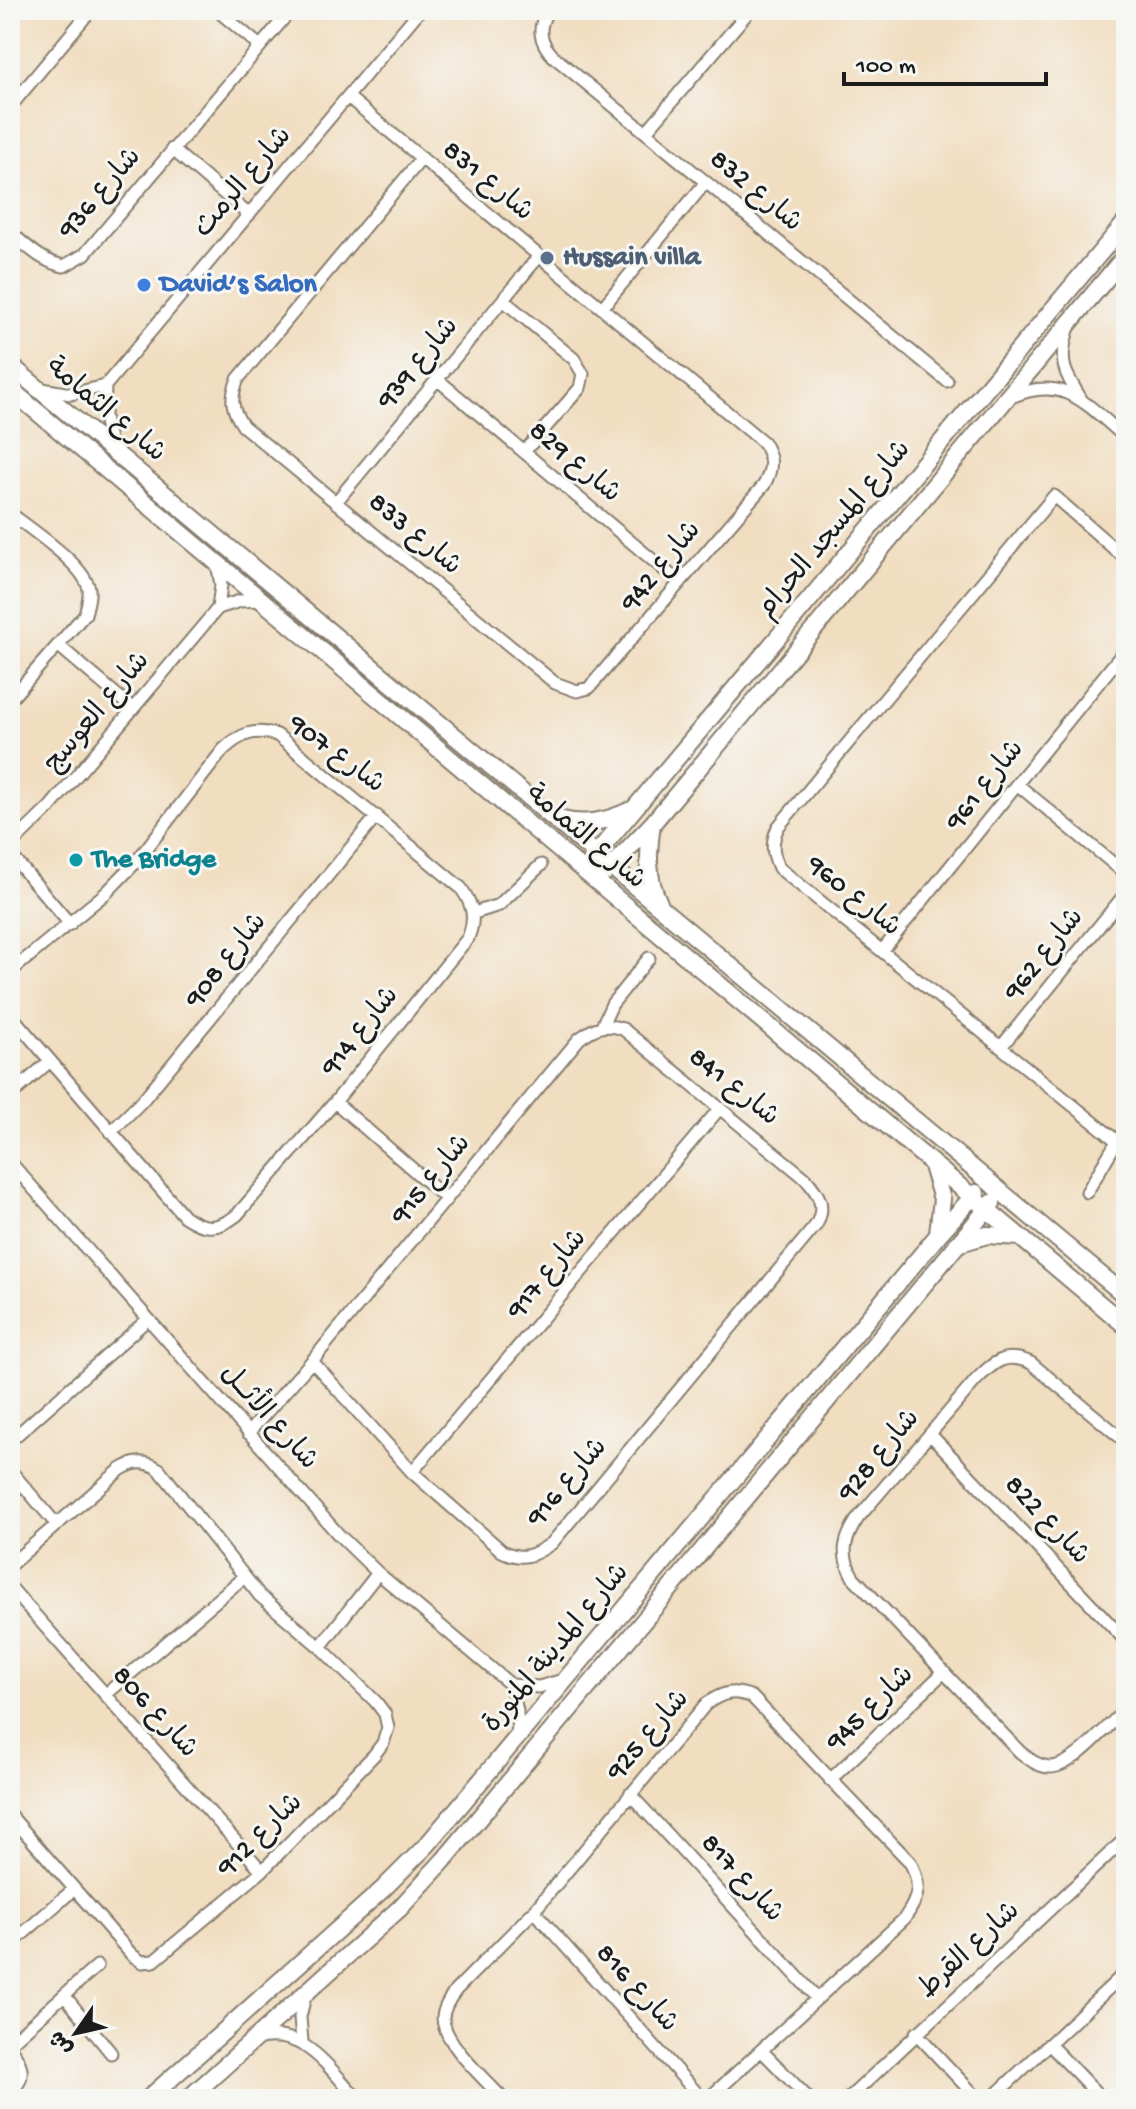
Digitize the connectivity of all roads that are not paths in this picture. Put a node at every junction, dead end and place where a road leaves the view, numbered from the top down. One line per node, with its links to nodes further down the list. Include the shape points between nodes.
1 (91, 10): 9 (street)
2 (217, 10): 7 (street)
3 (291, 10): 7 (street, شارع 936)
4 (420, 10): 8 (street, شارع الرمث)
5 (548, 10): 10 (street, شارع 832, via 541,23 544,46)
6 (750, 10): 10 (street)
7 (260, 46): 11 (street, شارع 936)
8 (348, 97): 12 (street, شارع 831); 14 (street, شارع الرمث)
9 (10, 107)
10 (646, 132): 13 (street, شارع 832)
11 (172, 149): 14 (street, شارع 936); 16 (street, شارع 936, via 85,254 64,266 41,258)
12 (422, 158): 18 (street, شارع 831); 34 (street, شارع 833, via 232,391 231,403 243,426)
13 (706, 182): 20 (street); 24 (street, شارع 832)
14 (249, 215): 25 (street, شارع الرمث)
15 (1126, 222): 47 (street, شارع المسجد الحرام)
16 (10, 232)
17 (1126, 255): 21 (street, شارع المسجد الحرام)
18 (539, 256): 19 (street, شارع 939); 20 (street, شارع 831)
19 (503, 300): 23 (street, شارع 939); 32 (street, via 574,359 583,374 580,388)
20 (602, 308): 33 (street, شارع 831, via 763,442)
21 (1070, 322): 28 (street, شارع المسجد الحرام); 29 (street, via 1061,358)
22 (10, 365): 26 (street, شارع الثمامة)
23 (437, 379): 32 (street, شارع 829); 34 (street, شارع 939)
24 (947, 381)
25 (105, 386): 26 (street, via 71,394); 31 (street, via 104,417)
26 (38, 387): 31 (street, شارع الثمامة)
27 (10, 389): 37 (street, شارع الثمامة)
28 (1006, 399): 29 (street, via 1040,387); 50 (street, شارع المسجد الحرام)
29 (1081, 400): 30 (street)
30 (1126, 438)
31 (112, 451): 49 (street, شارع الثمامة)
32 (524, 452): 38 (street, شارع 829)
33 (772, 463): 38 (street, شارع 942, via 764,485)
34 (336, 502): 43 (street, شارع 833, via 555,683)
35 (10, 513): 41 (street, via 73,566 89,587 85,614)
36 (1126, 559): 62 (street, شارع 960, via 1054,496 778,827 772,853 779,868)
37 (217, 563): 39 (street, شارع الثمامة); 40 (street)
38 (680, 583): 43 (street, شارع 942, via 599,679)
39 (262, 600): 40 (street); 53 (street, شارع الثمامة, via 421,733)
40 (218, 608): 45 (street, شارع العوسج)
41 (59, 646): 44 (street); 45 (street)
42 (1126, 649): 46 (street, شارع 961)
43 (577, 691)
44 (10, 700)
45 (133, 709): 51 (street, شارع العوسج)
46 (1018, 785): 56 (street); 62 (street, شارع 961)
47 (636, 808): 49 (street, via 607,822); 53 (street, شارع المسجد الحرام)
48 (377, 816): 60 (street, شارع 907, via 461,888); 61 (street, شارع 907, via 277,735 249,732 223,750 136,862); 73 (street, شارع 908)
49 (552, 818): 53 (street, شارع الثمامة)
50 (652, 824): 55 (street, شارع المسجد الحرام); 59 (street, via 649,870)
51 (10, 846)
52 (10, 854): 61 (street)
53 (590, 861): 55 (street, via 602,868); 57 (street, شارع الثمامة)
54 (541, 865): 60 (street, via 499,905)
55 (612, 866): 57 (street, شارع المسجد الحرام); 59 (street, شارع الثمامة)
56 (1126, 874)
57 (597, 882): 76 (street, شارع الثمامة)
58 (1126, 893): 67 (street, شارع 962)
59 (661, 908): 80 (street, شارع الثمامة)
60 (474, 913): 70 (street, شارع 914, via 468,938)
61 (70, 924): 64 (street, شارع 907)
62 (882, 951): 67 (street, شارع 960)
63 (649, 958): 66 (street, شارع 915, via 612,1004)
64 (10, 972)
65 (10, 1014): 68 (street)
66 (602, 1026): 71 (street, شارع 841, via 623,1029); 79 (street, شارع 915, via 579,1039)
67 (1001, 1047): 74 (street, شارع 960)
68 (50, 1061): 69 (street); 73 (street)
69 (10, 1096)
70 (335, 1102): 73 (street, شارع 914, via 237,1215 211,1228 184,1216); 79 (street)
71 (720, 1108): 81 (street, شارع 841, via 805,1178); 95 (street, شارع 917)
72 (1126, 1130): 74 (street)
73 (111, 1132)
74 (1117, 1141): 77 (street)
75 (10, 1162): 87 (street, شارع الأثــل)
76 (931, 1164): 78 (street, شارع الثمامة); 82 (street, via 942,1199)
77 (1087, 1192)
78 (970, 1197): 80 (street, شارع الثمامة); 82 (street, شارع المدينة المنورة)
79 (447, 1199): 89 (street, شارع 915)
80 (994, 1200): 83 (street, شارع الثمامة); 84 (street, شارع المدينة المنورة); 85 (street, شارع الثمامة); 86 (street)
81 (822, 1202): 95 (street, شارع 916, via 816,1225 541,1551 527,1558 502,1551)
82 (938, 1235): 104 (street, شارع المدينة المنورة)
83 (1020, 1237): 84 (street, via 987,1235); 88 (street, شارع الثمامة)
84 (956, 1245): 119 (street, شارع المدينة المنورة, via 444,1860 400,1908)
85 (1126, 1296)
86 (1126, 1307)
87 (147, 1320): 90 (street, شارع الأثــل); 92 (street)
88 (1126, 1326)
89 (312, 1361): 90 (street, شارع 915); 95 (street, شارع 916)
90 (248, 1433): 98 (street, شارع الأثــل)
91 (930, 1434): 93 (street, شارع 928, via 990,1366 1018,1357); 101 (street, شارع 822); 103 (street, شارع 928, via 858,1518 844,1549 853,1577)
92 (10, 1441)
93 (1126, 1442)
94 (10, 1470): 96 (street)
95 (412, 1472)
96 (57, 1525): 97 (street, شارع 912); 99 (street, شارع 912, via 120,1470 151,1464)
97 (10, 1565)
98 (378, 1573): 102 (street); 105 (street, شارع الأثــل)
99 (244, 1577): 102 (street, شارع 912); 106 (street)
100 (10, 1587): 106 (street, شارع 806)
101 (1126, 1641)
102 (320, 1647): 113 (street, شارع 912, via 376,1702 388,1728 374,1755)
103 (944, 1672): 107 (street, شارع 928, via 1020,1752 1033,1763 1051,1767 1079,1753); 109 (street, شارع 945)
104 (566, 1678): 105 (street, via 539,1687); 108 (street, شارع المدينة المنورة)
105 (511, 1685): 108 (street)
106 (105, 1695): 113 (street, شارع 806)
107 (1126, 1709)
108 (518, 1737): 130 (street, شارع المدينة المنورة, via 402,1871)
109 (830, 1780): 110 (street, شارع 925, via 752,1697 728,1691 706,1704); 121 (street, شارع 925, via 910,1862 920,1890 904,1919)
110 (630, 1794): 115 (street, شارع 925); 121 (street, شارع 817)
111 (10, 1815): 114 (street, شارع 912)
112 (1126, 1838): 122 (street, شارع القرط)
113 (262, 1871): 114 (street, شارع 912, via 154,1961 142,1962 132,1955)
114 (74, 1889): 116 (street)
115 (534, 1911): 133 (street, شارع 925, via 456,1990 443,2019 455,2046); 134 (street, شارع 816)
116 (10, 1945)
117 (97, 1966): 120 (street)
118 (1126, 1972): 125 (street)
119 (306, 1993): 123 (street, شارع المدينة المنورة); 124 (street, via 300,2017)
120 (64, 1995): 126 (street); 128 (street)
121 (816, 1997): 127 (street, شارع 925)
122 (916, 2033): 136 (street, شارع القرط); 137 (street)
123 (253, 2040): 124 (street, via 278,2036); 131 (street, شارع المدينة المنورة)
124 (302, 2042): 132 (street)
125 (1049, 2044): 138 (street); 139 (street)
126 (10, 2046): 129 (street, via 23,2072)
127 (761, 2050): 134 (street, شارع 925); 135 (street)
128 (111, 2053)
129 (10, 2093)
130 (148, 2099)
131 (188, 2099)
132 (358, 2099)
133 (503, 2099)
134 (705, 2099)
135 (809, 2099)
136 (848, 2099)
137 (978, 2099)
138 (991, 2099)
139 (1102, 2099)

